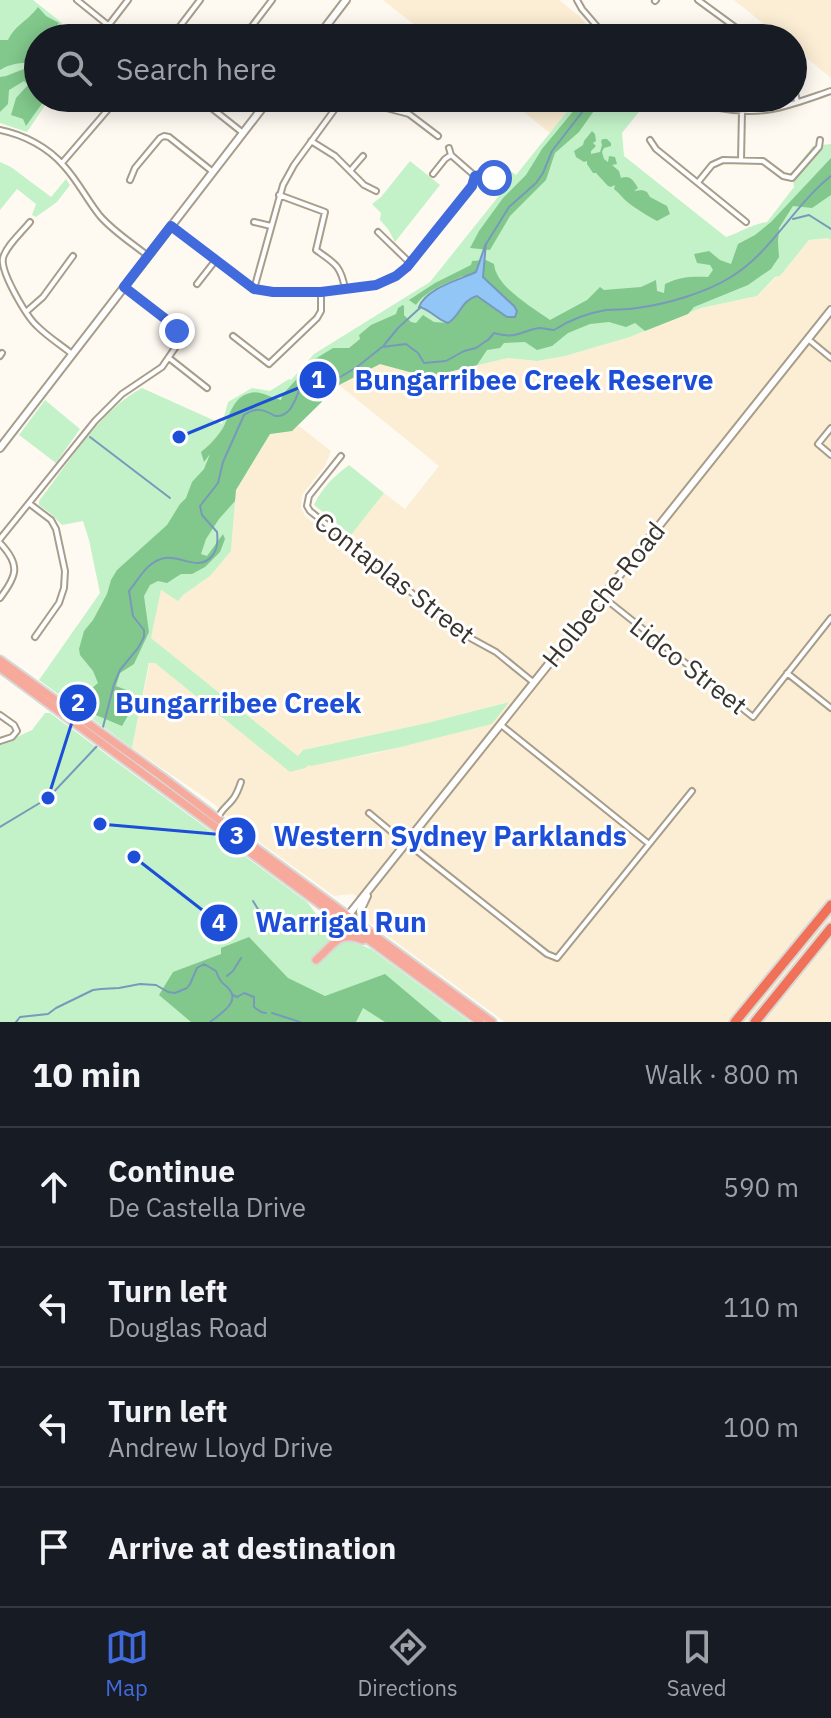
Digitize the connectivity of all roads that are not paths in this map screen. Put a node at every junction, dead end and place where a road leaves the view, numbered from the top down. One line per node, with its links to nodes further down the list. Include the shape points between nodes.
1 (77, 0): 8 (street)
2 (128, 0): 9 (street)
3 (200, 0): 10 (street)
4 (272, 0): 11 (street)
5 (346, 0): 12 (street)
6 (577, 0): 13 (street)
7 (698, 0): 14 (street)
8 (106, 24)
9 (110, 24)
10 (182, 24)
11 (254, 24)
12 (328, 24)
13 (595, 24)
14 (731, 24)
15 (831, 91): 16 (street)
16 (807, 99)
17 (106, 112): 33 (street)
18 (217, 112): 24 (street)
19 (259, 112): 24 (street)
20 (333, 112): 28 (street)
21 (400, 112): 25 (street, via 414,116)
22 (742, 112): 32 (street)
23 (0, 130): 33 (street, via 35,143)
24 (243, 133): 35 (street)
25 (438, 136)
26 (650, 140): 40 (street)
27 (820, 140): 32 (street, via 792,178 763,161)
28 (311, 141): 34 (street); 42 (street)
29 (449, 148): 30 (street)
30 (451, 155): 36 (street); 37 (street)
31 (363, 156): 34 (street)
32 (741, 160): 40 (street, via 715,162)
33 (62, 163): 50 (street, via 103,219)
34 (350, 171): 41 (street)
35 (213, 172): 39 (street, via 164,136); 46 (street)
36 (433, 174)
37 (475, 176): 38 (street); 52 (street)
38 (494, 178)
39 (130, 180)
40 (699, 181): 45 (street)
41 (376, 191)
42 (279, 195): 47 (street); 57 (street, via 325,212 316,250 340,270)
43 (30, 222): 53 (street, via 4,255)
44 (254, 222): 47 (street)
45 (746, 222)
46 (171, 226): 50 (street); 51 (street)
47 (271, 226): 56 (street)
48 (378, 232): 52 (street)
49 (73, 256): 60 (street)
50 (148, 256): 55 (street)
51 (216, 260): 54 (street); 56 (street)
52 (410, 263): 57 (street, via 386,282)
53 (2, 271): 60 (street)
54 (197, 284)
55 (124, 287): 63 (street); 64 (street, via 175,328 178,340)
56 (254, 289): 58 (street)
57 (345, 289): 58 (street)
58 (321, 292): 61 (street, via 317,318 269,364)
59 (831, 310): 62 (street, Holbeche Road)
60 (26, 312): 63 (street)
61 (233, 336)
62 (808, 339): 65 (street); 73 (street, Holbeche Road)
63 (72, 354): 68 (street)
64 (169, 358): 66 (street); 71 (street, via 95,421)
65 (831, 358)
66 (207, 388)
67 (831, 428): 69 (street, via 818,444)
68 (0, 448)
69 (831, 455)
70 (341, 456): 80 (street, Contaplas Street, via 309,496 309,510 463,634)
71 (29, 504): 72 (street); 76 (street, via 56,529 65,571 59,603)
72 (0, 541): 74 (street, via 15,571)
73 (602, 596): 79 (street, Lidco Street, via 753,717); 80 (street, Holbeche Road)
74 (0, 598)
75 (831, 618): 79 (street, Lidco Street)
76 (35, 637)
77 (0, 660): 89 (main road)
78 (0, 668): 90 (main road)
79 (787, 673): 81 (street)
80 (533, 682): 83 (street, Holbeche Road)
81 (831, 708)
82 (0, 715): 84 (street, via 17,731)
83 (500, 724): 91 (street, Holbeche Road); 92 (street)
84 (1, 739)
85 (241, 782): 87 (street)
86 (692, 791): 92 (street)
87 (227, 807): 89 (street); 90 (street)
88 (369, 813): 91 (street)
89 (219, 815): 90 (main road)
90 (224, 829): 95 (main road)
91 (405, 842): 92 (street, via 557,958); 93 (street, Holbeche Road)
92 (649, 844)
93 (376, 879): 95 (street, Holbeche Road); 96 (street, Holbeche Road, via 363,903)
94 (831, 905): 102 (highway)
95 (346, 918): 96 (main road); 98 (main road)
96 (362, 925): 101 (main road)
97 (831, 928): 103 (highway)
98 (373, 943): 99 (main road, via 345,936); 100 (main road)
99 (316, 960)
100 (480, 1022)
101 (492, 1022)
102 (735, 1022)
103 (755, 1022)

